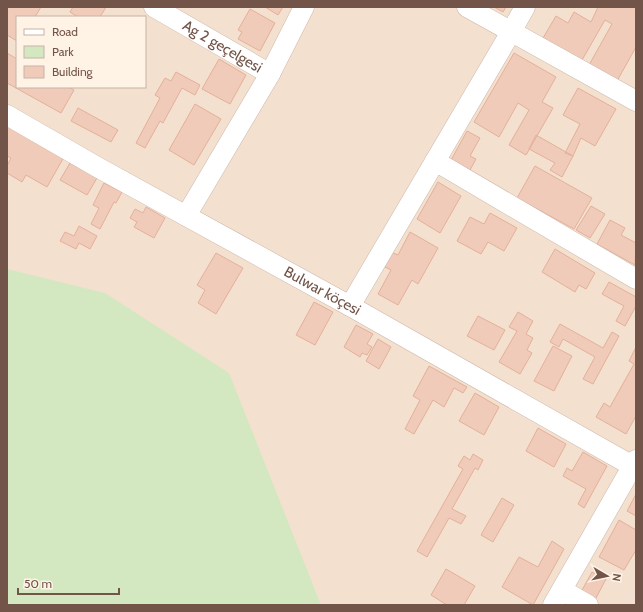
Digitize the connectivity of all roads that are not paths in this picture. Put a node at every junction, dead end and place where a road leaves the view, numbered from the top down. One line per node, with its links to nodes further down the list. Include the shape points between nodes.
1 (154, 7): 6 (street, Ag 2 geçelgesi)
2 (304, 7): 6 (street)
3 (467, 7): 5 (street)
4 (525, 7): 5 (street)
5 (511, 32): 7 (street); 9 (street)
6 (270, 74): 10 (street)
7 (636, 100)
8 (7, 115): 10 (street, Bulwar köçesi)
9 (435, 161): 11 (street); 12 (street)
10 (186, 216): 12 (street, Bulwar köçesi)
11 (636, 279)
12 (350, 306): 13 (street, Bulwar köçesi)
13 (635, 465): 14 (street)
14 (558, 598): 15 (street)
15 (588, 605)

